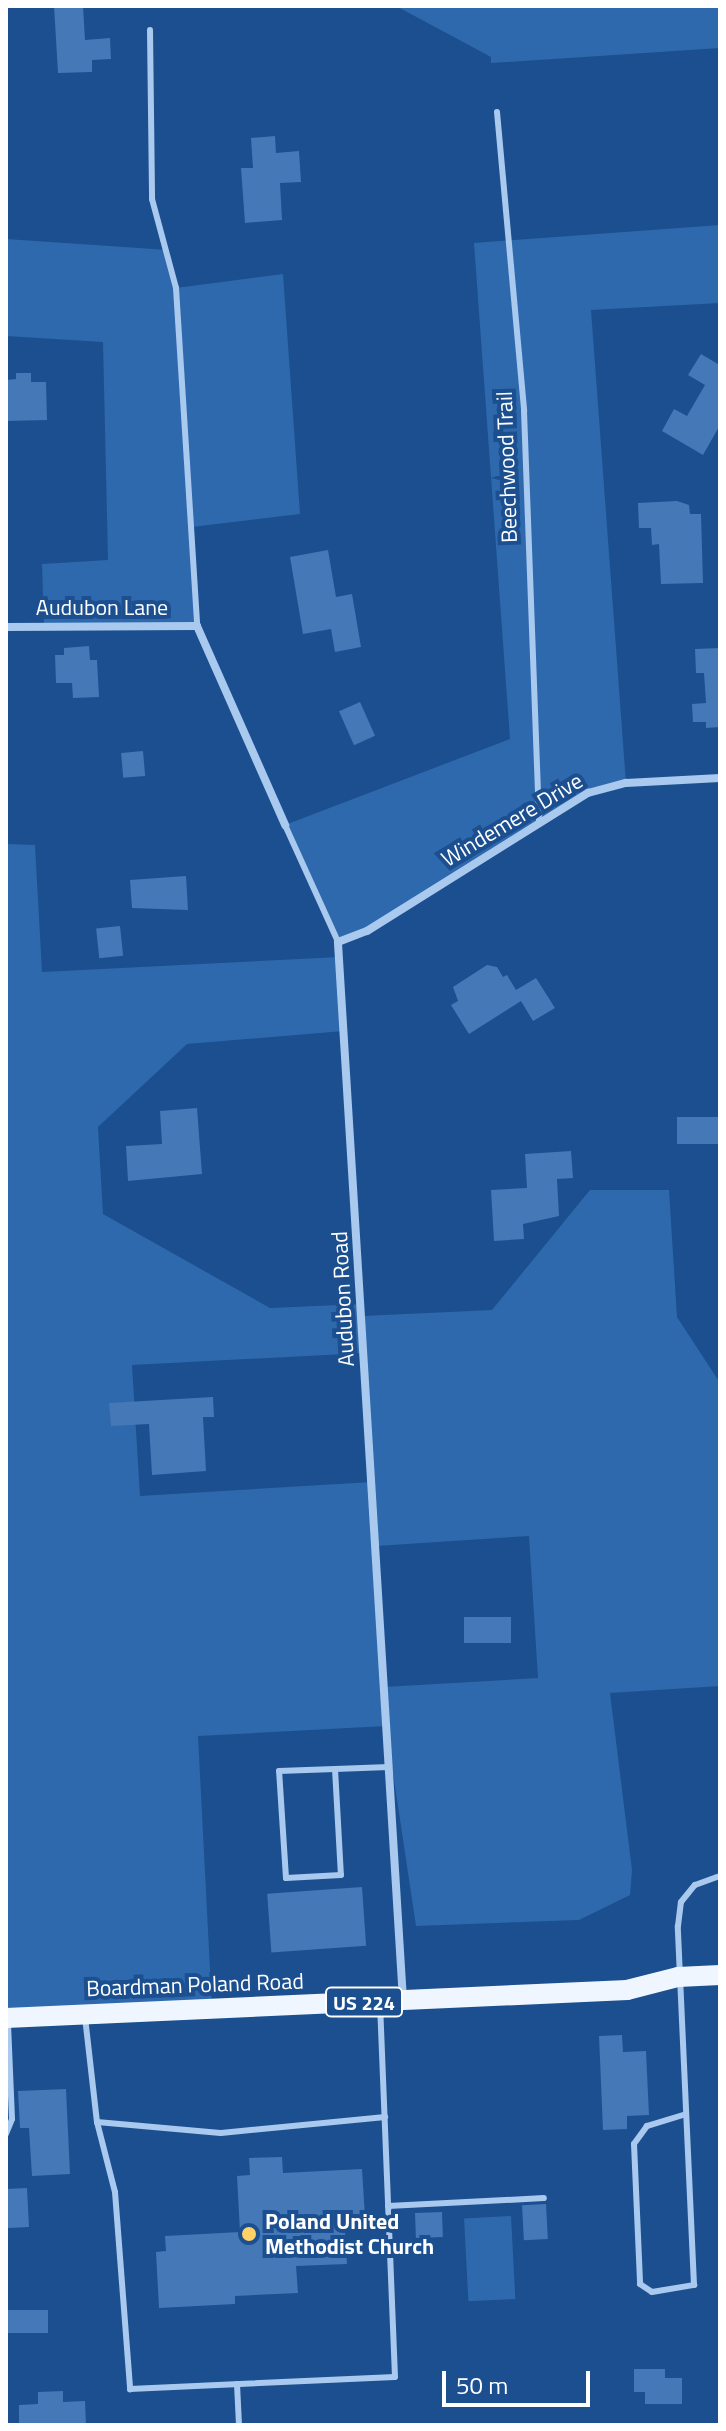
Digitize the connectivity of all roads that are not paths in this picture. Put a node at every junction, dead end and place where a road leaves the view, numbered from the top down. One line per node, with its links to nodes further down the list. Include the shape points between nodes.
1 (150, 30): 3 (lane, via 152,199 176,288)
2 (497, 112): 6 (lane, Beechwood Trail, via 524,411)
3 (197, 626): 4 (street, Audubon Lane); 7 (street, Audubon Road)
4 (6, 627)
5 (720, 778): 6 (street, Windemere Drive, via 611,785)
6 (539, 821): 8 (street, Windemere Drive, via 367,931)
7 (285, 825): 8 (lane, Audubon Road)
8 (338, 942): 9 (street, Audubon Road)
9 (389, 1767): 10 (lane); 14 (street, Audubon Road)
10 (335, 1769): 10 (lane, via 279,1771 286,1878 341,1875)
11 (720, 1876): 13 (lane, via 695,1885 681,1902)
12 (720, 1975): 13 (main road, Boardman Poland Road / US 224)
13 (678, 1977): 14 (main road, Boardman Poland Road / US 224, via 627,1990); 18 (lane)
14 (403, 2000): 15 (main road, Boardman Poland Road / US 224)
15 (380, 2001): 16 (main road, Boardman Poland Road / US 224); 19 (lane)
16 (85, 2014): 17 (main road, Boardman Poland Road / US 224); 20 (lane)
17 (7, 2018): 21 (lane, via 12,2119)
18 (683, 2115): 18 (lane, via 647,2126 634,2144 640,2284 652,2292 694,2285)
19 (385, 2117): 20 (lane, via 221,2133); 23 (lane)
20 (97, 2122): 24 (lane, via 115,2192 130,2389)
21 (6, 2134)
22 (544, 2198): 23 (lane)
23 (388, 2206): 24 (lane, via 395,2377)
24 (237, 2384): 25 (lane)
25 (239, 2425)

